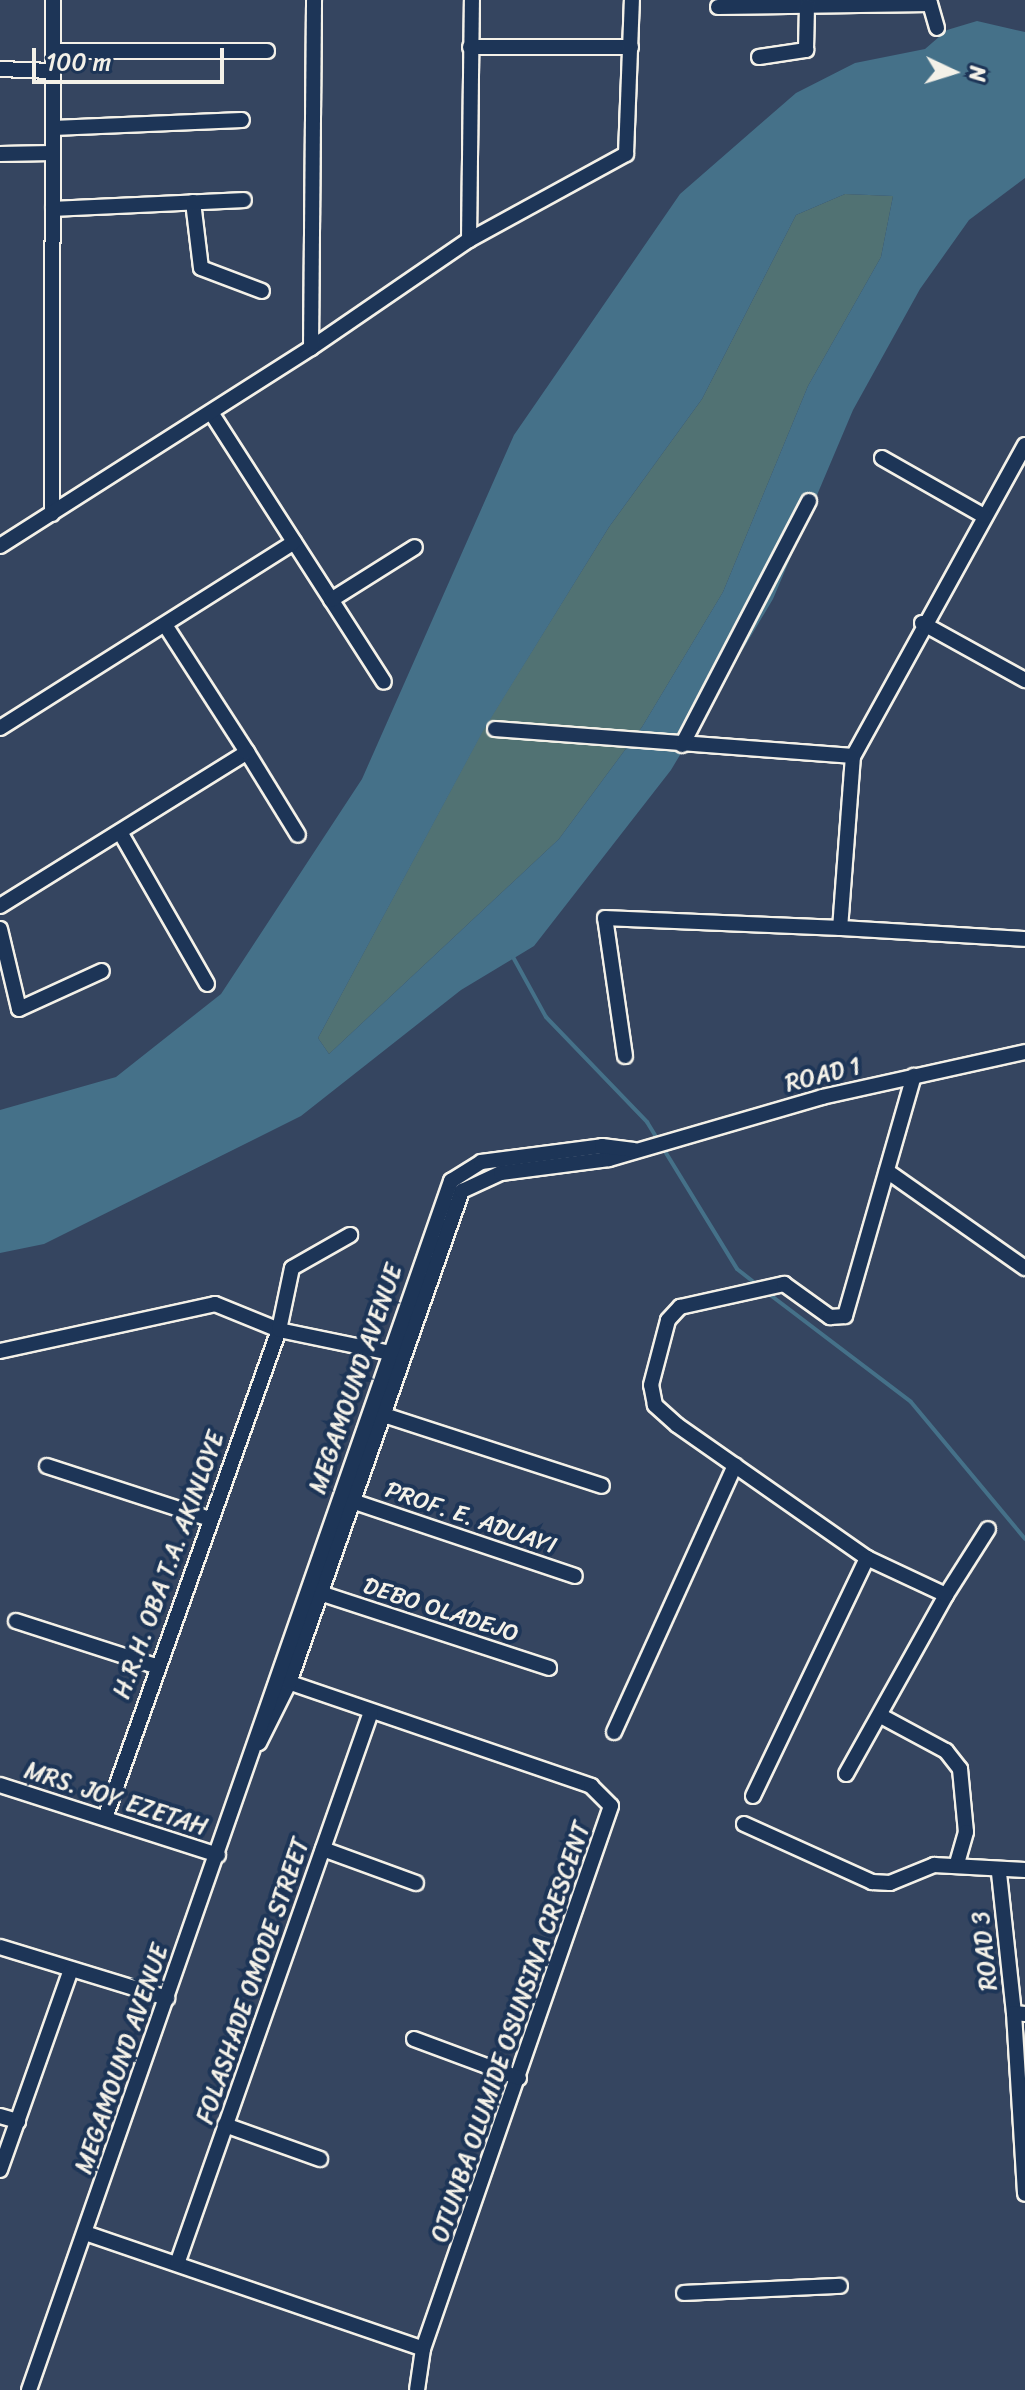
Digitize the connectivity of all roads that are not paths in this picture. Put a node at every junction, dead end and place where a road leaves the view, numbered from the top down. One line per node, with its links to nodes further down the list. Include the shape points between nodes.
1 (53, 0): 11 (street)
2 (314, 0): 25 (street)
3 (472, 0): 9 (street)
4 (632, 0): 10 (street)
5 (929, 2): 6 (street); 8 (street)
6 (807, 6): 7 (street); 13 (street, via 806,50)
7 (718, 7)
8 (937, 28)
9 (470, 47): 10 (street); 23 (street)
10 (631, 47): 23 (street, via 626,154)
11 (53, 51): 12 (street); 15 (street)
12 (267, 51)
13 (759, 57)
14 (0, 69): 15 (street)
15 (53, 71): 17 (street)
16 (242, 120): 17 (street)
17 (53, 128): 18 (street)
18 (52, 153): 19 (street); 22 (street)
19 (0, 154)
20 (244, 200): 21 (street)
21 (193, 202): 22 (street); 24 (street, via 201,268)
22 (53, 209): 30 (street)
23 (469, 240): 25 (street)
24 (262, 291)
25 (311, 348): 26 (street)
26 (212, 414): 30 (street); 32 (street)
27 (1025, 445): 31 (street)
28 (882, 458): 31 (street)
29 (809, 501): 42 (street)
30 (52, 514): 33 (street)
31 (984, 516): 36 (street)
32 (294, 542): 35 (street); 37 (street)
33 (0, 546)
34 (415, 547): 35 (street)
35 (331, 600): 39 (street)
36 (922, 623): 38 (street); 44 (street)
37 (165, 625): 40 (street); 43 (street)
38 (1025, 680)
39 (384, 682)
40 (0, 728)
41 (495, 729): 42 (street)
42 (682, 745): 44 (street)
43 (247, 752): 45 (street); 46 (street)
44 (853, 756): 48 (street)
45 (120, 832): 47 (street); 52 (street)
46 (298, 835)
47 (0, 906)
48 (840, 928): 50 (street); 54 (street, via 605,918)
49 (0, 929): 51 (street, via 19,1009)
50 (1025, 939)
51 (102, 971)
52 (207, 984)
53 (1025, 1052): 55 (street, ROAD 1)
54 (625, 1056)
55 (914, 1076): 56 (street, ROAD 1, via 640,1149); 57 (street)
56 (605, 1152): 62 (street, MEGAMOUND AVENUE, via 501,1173 462,1191)
57 (887, 1171): 59 (street); 64 (street, via 845,1316 830,1317 781,1285 672,1312 651,1385 663,1415)
58 (350, 1235): 60 (street, H.R.H. OBA T.A. AKINLOYE, via 292,1268)
59 (1025, 1268)
60 (279, 1330): 61 (street, via 215,1304); 62 (street); 68 (street, H.R.H. OBA T.A. AKINLOYE)
61 (0, 1351)
62 (396, 1354): 63 (street, MEGAMOUND AVENUE); 77 (street, MEGAMOUND AVENUE)
63 (384, 1415): 66 (street); 67 (street, MEGAMOUND AVENUE)
64 (735, 1465): 70 (street); 80 (street)
65 (47, 1466): 68 (street)
66 (602, 1486)
67 (352, 1501): 71 (street, PROF. E. ADUAYI); 72 (street, MEGAMOUND AVENUE)
68 (207, 1518): 75 (street, H.R.H. OBA T.A. AKINLOYE)
69 (988, 1529): 73 (street)
70 (867, 1558): 73 (street); 83 (street)
71 (575, 1576)
72 (320, 1593): 76 (street, DEBO OLADEJO); 77 (street, MEGAMOUND AVENUE)
73 (946, 1595): 79 (street)
74 (16, 1621): 75 (street)
75 (155, 1666): 84 (street, H.R.H. OBA T.A. AKINLOYE)
76 (549, 1668)
77 (282, 1680): 78 (street, OTUNBA OLUMIDE OSUNSINA CRESCENT); 87 (street, MEGAMOUND AVENUE)
78 (371, 1712): 86 (street, FOLASHADE OMODE STREET); 97 (street, OTUNBA OLUMIDE OSUNSINA CRESCENT, via 591,1786 611,1806)
79 (881, 1716): 81 (street); 88 (street, via 946,1751 960,1769 966,1832)
80 (614, 1732)
81 (846, 1774)
82 (0, 1785): 84 (street, MRS. JOY EZETAH)
83 (753, 1796)
84 (105, 1818): 87 (street, MRS. JOY EZETAH)
85 (744, 1824): 88 (street, via 872,1882)
86 (323, 1849): 91 (street); 100 (street, FOLASHADE OMODE STREET)
87 (218, 1855): 94 (street, MEGAMOUND AVENUE)
88 (957, 1864): 90 (street)
89 (1025, 1870): 90 (street)
90 (999, 1873): 95 (street, ROAD 3)
91 (416, 1883)
92 (0, 1947): 93 (street)
93 (71, 1970): 94 (street); 99 (street)
94 (167, 1998): 104 (street, MEGAMOUND AVENUE)
95 (1019, 2013): 103 (street, ROAD 3)
96 (414, 2039): 97 (street)
97 (519, 2078): 108 (street, OTUNBA OLUMIDE OSUNSINA CRESCENT)
98 (0, 2116): 99 (street)
99 (18, 2121): 102 (street)
100 (225, 2125): 101 (street); 105 (street, FOLASHADE OMODE STREET)
101 (320, 2159)
102 (0, 2170)
103 (1025, 2194)
104 (85, 2233): 105 (street); 109 (street, MEGAMOUND AVENUE)
105 (177, 2264): 108 (street)
106 (840, 2286): 107 (street)
107 (684, 2293)
108 (423, 2349): 110 (street, OTUNBA OLUMIDE OSUNSINA CRESCENT)
109 (31, 2390)
110 (417, 2390)

